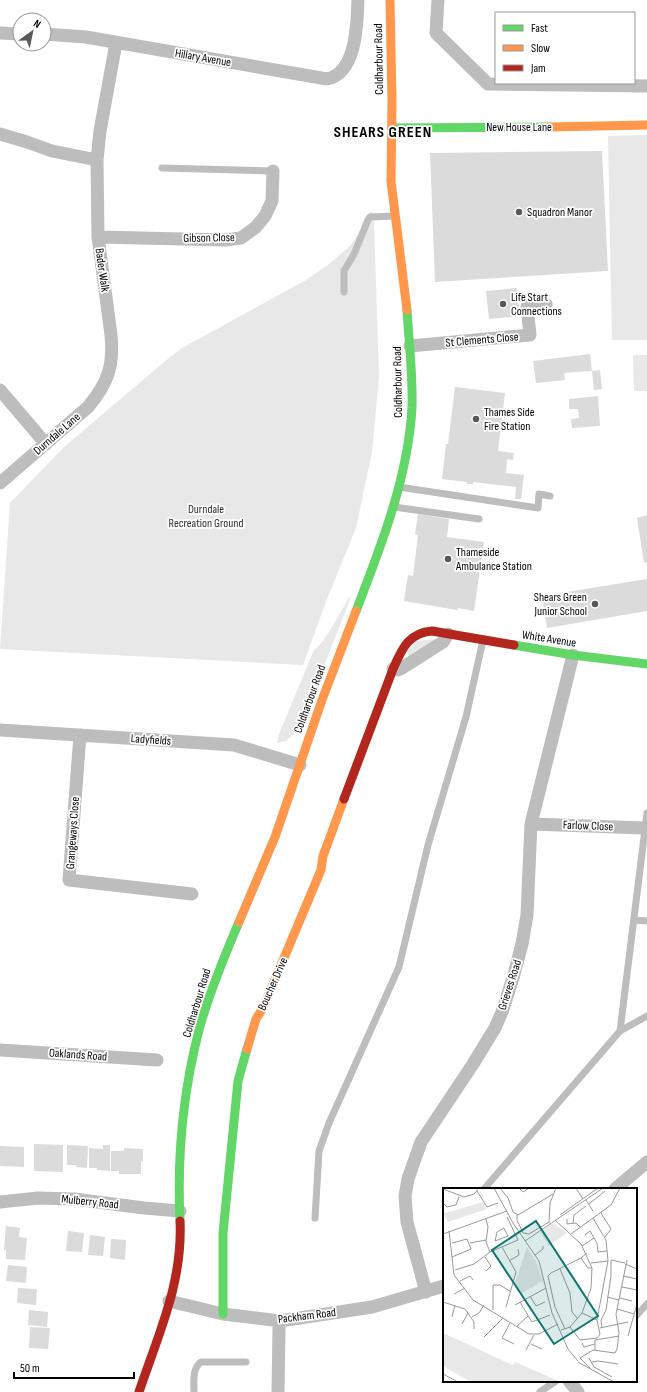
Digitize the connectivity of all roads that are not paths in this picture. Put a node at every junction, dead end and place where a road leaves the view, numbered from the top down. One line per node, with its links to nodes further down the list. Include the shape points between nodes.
1 (358, 0): 7 (street, Hillary Avenue, via 355,41 350,56 337,74 327,79)
2 (390, 0): 10 (street, Coldharbour Road)
3 (438, 0): 8 (street, via 436,33 488,84)
4 (0, 33): 5 (street)
5 (12, 34)
6 (52, 34): 7 (street, Hillary Avenue)
7 (116, 43): 12 (street, Bader Walk, via 100,131)
8 (647, 86)
9 (647, 125): 10 (street, New House Lane)
10 (392, 128): 15 (street, Coldharbour Road, via 391,179)
11 (0, 134): 12 (street, via 52,151)
12 (98, 160): 16 (street, Bader Walk)
13 (162, 168): 14 (lane)
14 (273, 171): 16 (street, Gibson Close, via 272,201 265,216 256,227 241,238 225,240)
15 (395, 216): 17 (lane, via 370,217 344,271); 19 (street, Coldharbour Road)
16 (98, 237): 20 (street, Bader Walk, via 112,350)
17 (344, 292)
18 (546, 304): 19 (street, St Clements Close, via 527,307 530,335)
19 (410, 346): 24 (street, Coldharbour Road, via 412,405)
20 (107, 380): 22 (street, Durndale Lane, via 88,407)
21 (0, 390): 22 (street)
22 (46, 444): 23 (street, Durndale Lane)
23 (0, 483)
24 (398, 487): 25 (lane, via 538,508 539,494); 26 (street, Coldharbour Road)
25 (550, 496)
26 (393, 507): 27 (lane); 35 (street, Coldharbour Road)
27 (479, 519)
28 (448, 634): 29 (street, White Avenue); 32 (street, via 444,642 406,666 398,670); 32 (street, Boucher Drive, via 423,631 414,635 406,644)
29 (483, 640): 30 (street, White Avenue); 51 (lane, via 466,717 428,845 399,967 319,1151)
30 (573, 655): 31 (street, White Avenue); 37 (street, Grieves Road)
31 (647, 664)
32 (393, 669): 56 (street, Boucher Drive, via 323,856 321,870 263,1008 256,1019 238,1081 223,1233)
33 (0, 730): 34 (street, Ladyfields)
34 (80, 735): 35 (street, Ladyfields, via 234,745); 39 (street, Grangeways Close, via 69,880)
35 (300, 765): 50 (street, Coldharbour Road, via 268,855 221,966 200,1028 186,1095 182,1130)
36 (647, 813): 38 (lane)
37 (531, 824): 38 (street, Farlow Close); 53 (street, Grieves Road, via 526,926 506,1002 483,1049 421,1142 408,1179 405,1196 407,1222)
38 (644, 828): 40 (lane)
39 (192, 894)
40 (634, 920): 41 (lane); 43 (lane)
41 (647, 921)
42 (647, 1016): 43 (lane)
43 (620, 1030): 47 (lane)
44 (0, 1050): 45 (street, Oaklands Road)
45 (157, 1060)
46 (647, 1162): 48 (street)
47 (485, 1188)
48 (616, 1188)
49 (0, 1202): 50 (street, Mulberry Road, via 38,1198 74,1199)
50 (180, 1211): 54 (street, Coldharbour Road, via 180,1254)
51 (315, 1218)
52 (443, 1286): 53 (street, Packham Road)
53 (426, 1292): 58 (street, Packham Road, via 372,1307)
54 (169, 1301): 56 (street, Packham Road); 62 (street, Coldharbour Road)
55 (647, 1304): 57 (lane)
56 (223, 1314): 58 (street, Packham Road)
57 (637, 1315)
58 (280, 1321): 64 (street)
59 (246, 1362): 63 (lane, via 201,1362 195,1369)
60 (555, 1382): 65 (lane)
61 (570, 1382): 66 (street)
62 (139, 1392)
63 (194, 1392)
64 (278, 1392)
65 (540, 1392)
66 (578, 1392)

